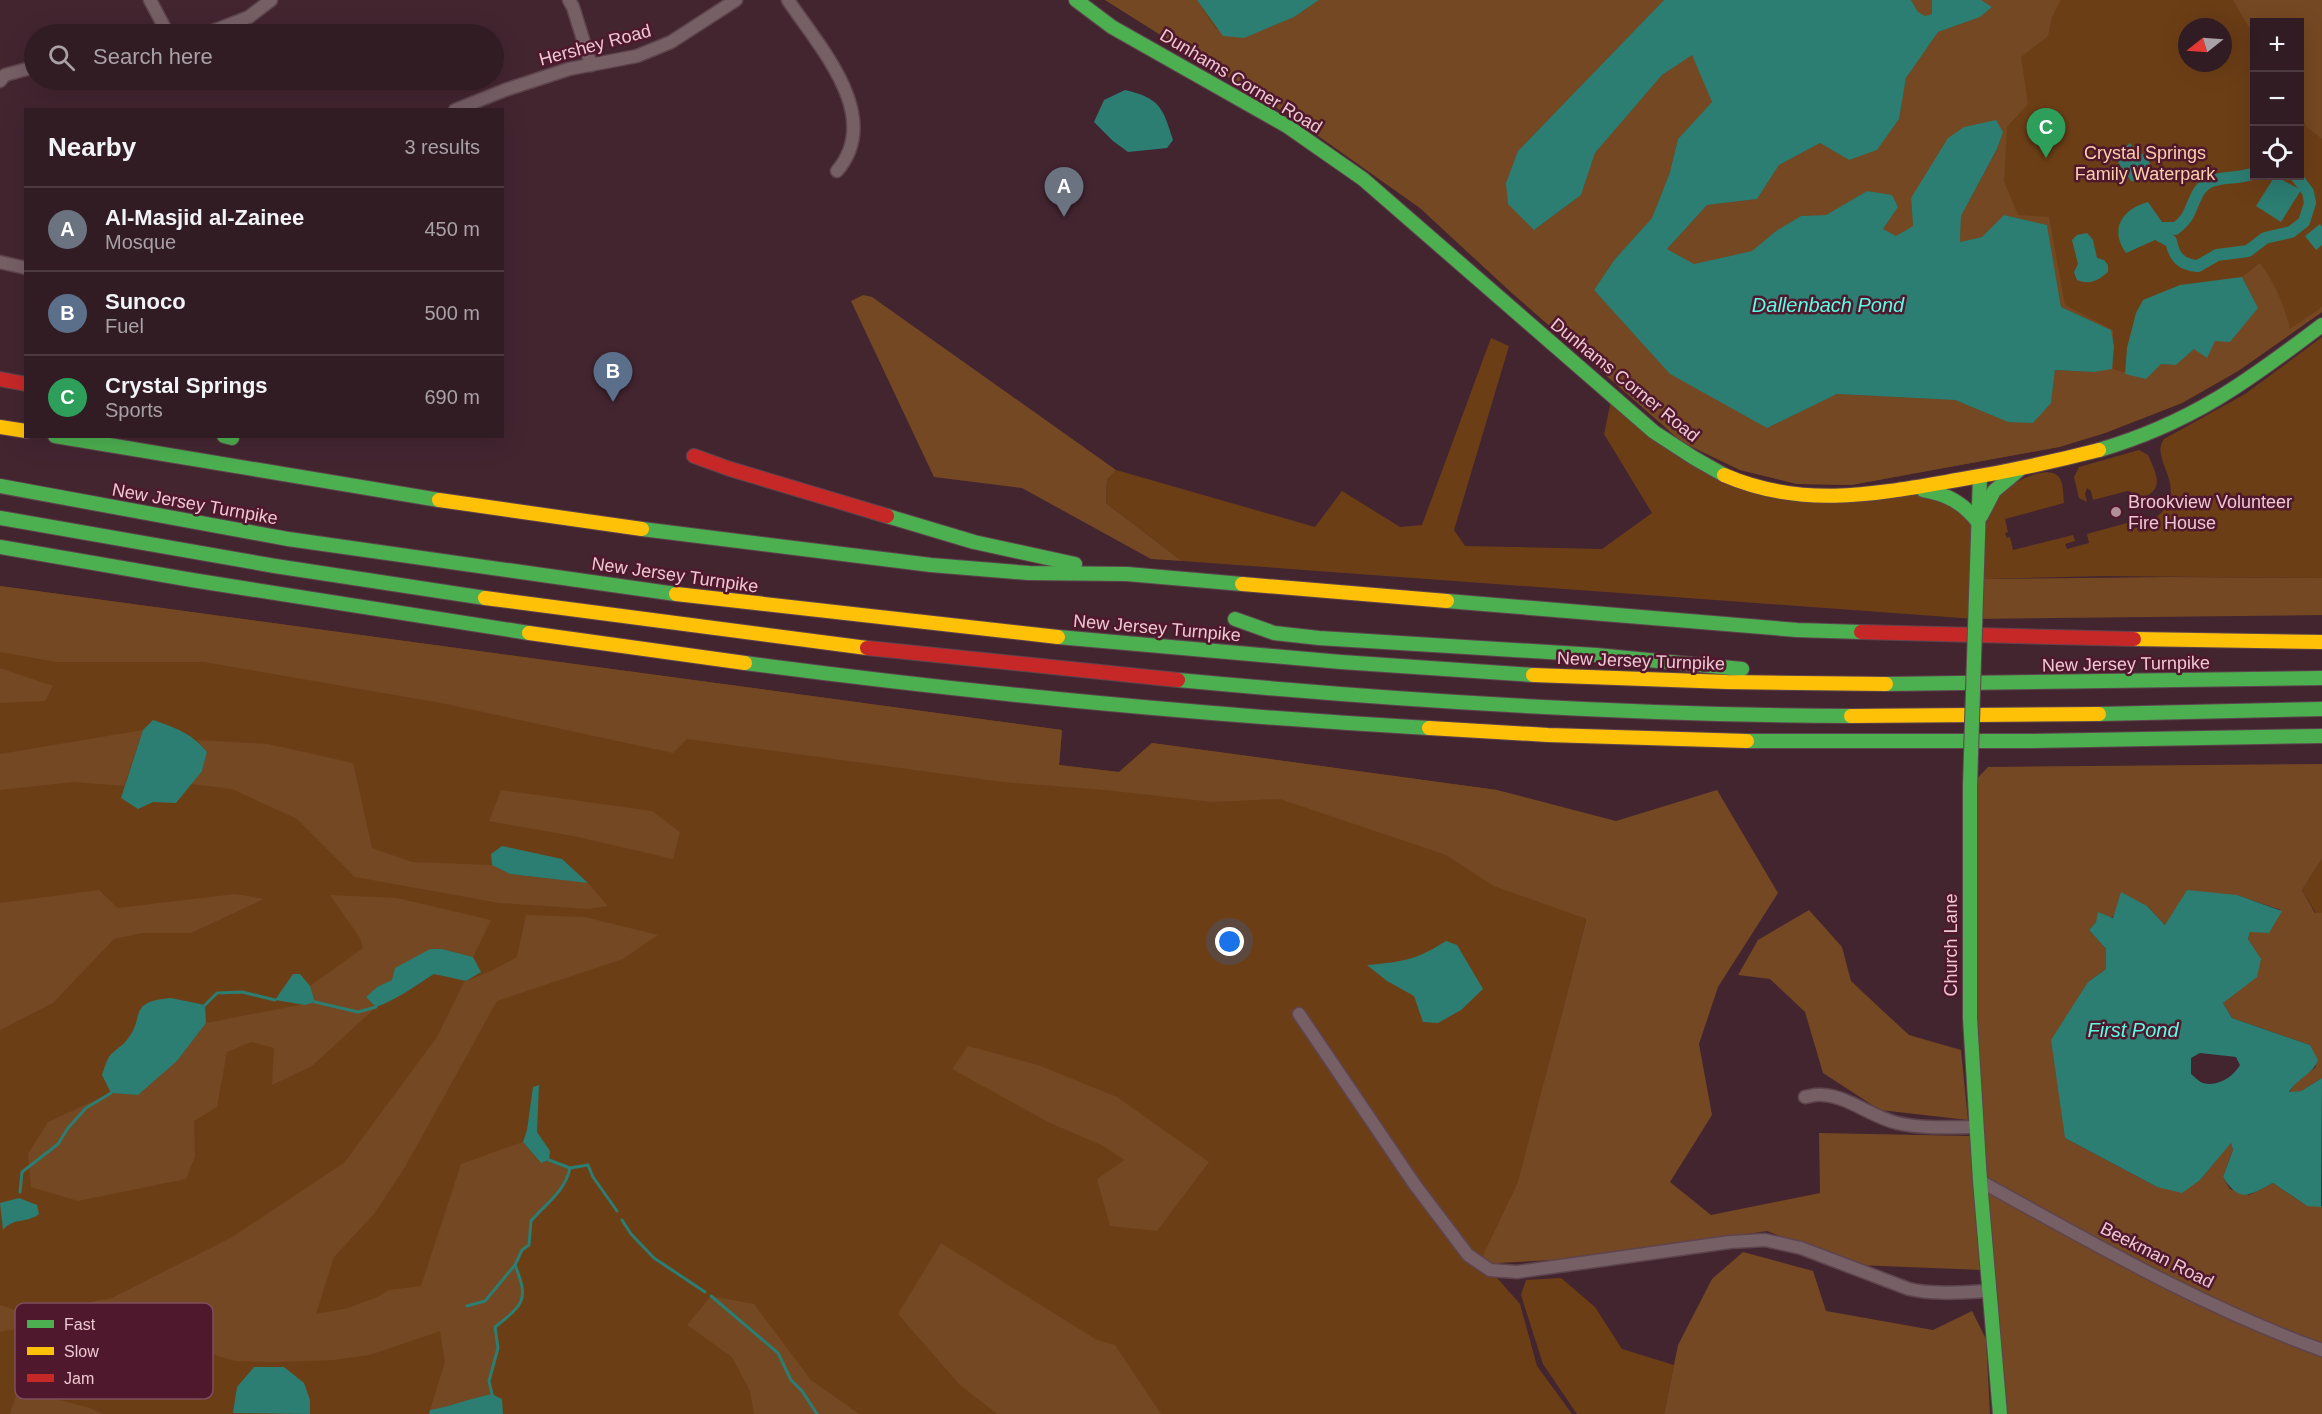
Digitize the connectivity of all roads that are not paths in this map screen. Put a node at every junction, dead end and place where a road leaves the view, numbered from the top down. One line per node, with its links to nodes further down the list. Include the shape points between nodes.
1 (150, 0): 7 (street)
2 (271, 0): 8 (street, via 249,17)
3 (569, 0): 9 (street)
4 (736, 0): 9 (street, Hershey Road, via 671,42 637,56)
5 (788, 0): 13 (street, via 840,78 851,104 853,144 848,159)
6 (1076, 0): 26 (main road, Dunhams Corner Road, via 1112,27 1287,126 1363,179 1680,451 1739,481 1796,495 1850,496)
7 (163, 24)
8 (231, 24)
9 (591, 65): 12 (street, Hershey Road, via 505,90)
10 (24, 70): 11 (street, via 5,75)
11 (0, 81)
12 (460, 108)
13 (837, 171)
14 (0, 262): 15 (street)
15 (24, 268)
16 (2322, 325): 23 (main road, Dunhams Corner Road, via 2240,385 2187,417 2122,443)
17 (0, 379): 18 (main road)
18 (24, 384)
19 (0, 427): 20 (main road)
20 (24, 432)
21 (67, 438): 30 (main road, New Jersey Turnpike, via 445,502 715,539 1010,574)
22 (694, 456): 30 (main road, via 974,542)
23 (2022, 468): 24 (main road, Dunhams Corner Road); 28 (main road, via 1994,491)
24 (1980, 476): 26 (main road, Dunhams Corner Road); 28 (main road, Church Lane)
25 (0, 486): 34 (main road, New Jersey Turnpike, via 199,524 441,561 693,596 1002,632 1463,671 1641,680)
26 (1907, 488): 28 (main road, via 1945,493)
27 (0, 518): 35 (main road, via 277,567 688,627 998,663 1259,686 1469,702 1770,714 2019,716)
28 (1978, 522): 39 (main road, Church Lane, bridge, via 1969,984)
29 (0, 547): 36 (main road, via 421,617 673,652 996,691 1258,715 1527,734 1779,742 2017,743)
30 (1127, 574): 32 (main road, New Jersey Turnpike, via 1797,630)
31 (1235, 619): 34 (main road, via 1274,633 1319,639 1618,657)
32 (2322, 642)
33 (2322, 678): 34 (main road, New Jersey Turnpike)
34 (1911, 685)
35 (2322, 709)
36 (2322, 736)
37 (1299, 1014): 41 (street, via 1415,1185 1468,1255 1490,1270 1517,1272 1766,1240 1801,1248 1924,1292)
38 (1805, 1097): 39 (street, via 1822,1094 1837,1098 1898,1123)
39 (1976, 1127): 40 (main road, Church Lane)
40 (1980, 1181): 41 (main road, Church Lane); 42 (street, Beekman Road, via 2188,1292 2277,1334)
41 (1989, 1291): 43 (main road, Church Lane)
42 (2322, 1350)
43 (2000, 1414)

